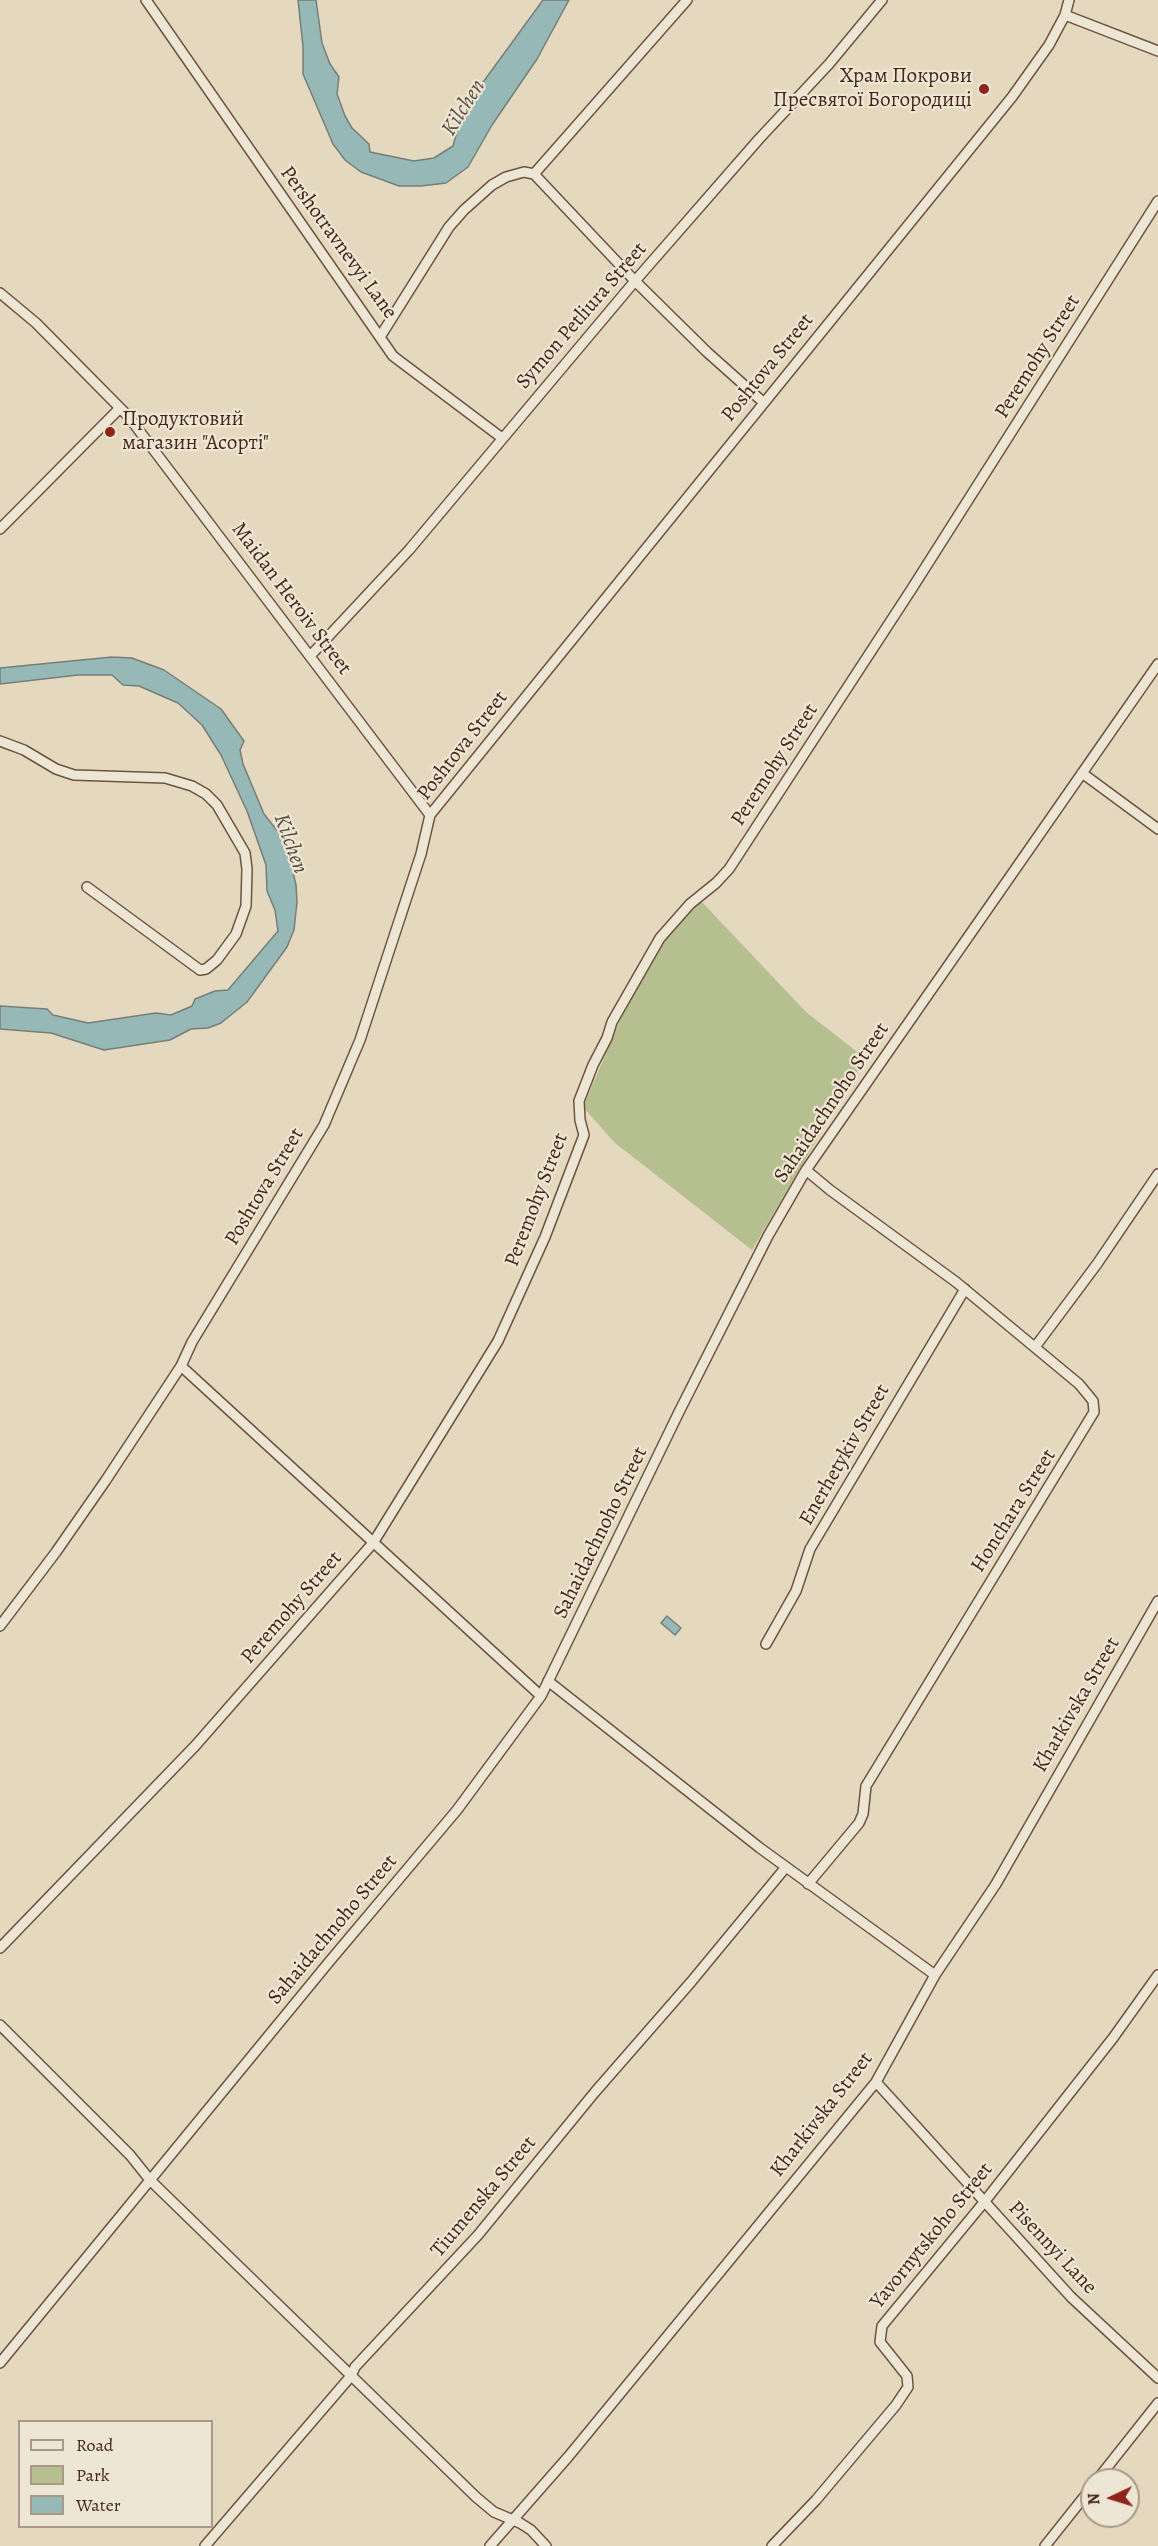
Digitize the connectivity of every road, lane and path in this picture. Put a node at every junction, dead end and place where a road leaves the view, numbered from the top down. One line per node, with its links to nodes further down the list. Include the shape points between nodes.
1 (146, 0): 11 (street, Pershotravnevyi Lane)
2 (687, 0): 7 (street)
3 (882, 0): 9 (street, Symon Petliura Street)
4 (1069, 0): 5 (street, Poshtova Street)
5 (1065, 15): 6 (street); 12 (street, Poshtova Street, via 1012,97)
6 (1158, 51)
7 (534, 174): 9 (street); 11 (street, Pershotravnevyi Lane, via 524,172 506,177 464,210 449,227)
8 (1158, 201): 28 (street, Peremohy Street, via 729,868 660,938 612,1022 593,1065 579,1101 584,1135 507,1322)
9 (635, 281): 12 (street); 14 (street, Symon Petliura Street)
10 (0, 293): 13 (street, Maidan Heroiv Street, via 36,323)
11 (380, 337): 14 (street, via 393,356)
12 (763, 402): 20 (street, Poshtova Street)
13 (120, 408): 15 (street); 16 (street, Maidan Heroiv Street)
14 (502, 438): 16 (street, Symon Petliura Street, via 409,550)
15 (0, 529)
16 (311, 656): 20 (street, Maidan Heroiv Street)
17 (1158, 664): 19 (street, Sahaidachnoho Street)
18 (0, 741): 22 (street, via 74,775 165,778 192,786 206,794 222,813 245,853 248,869 246,906 236,934 217,960 200,970)
19 (1082, 774): 21 (street); 23 (street, Sahaidachnoho Street)
20 (430, 815): 27 (street, Poshtova Street, via 360,1040 324,1125)
21 (1158, 829)
22 (87, 887)
23 (806, 1170): 25 (street, Honchara Street); 32 (street, Sahaidachnoho Street, via 721,1329)
24 (1158, 1174): 26 (street, via 1098,1264)
25 (965, 1289): 26 (street, Honchara Street); 31 (street, Enerhetykiv Street, via 810,1550 796,1591)
26 (1035, 1347): 35 (street, Honchara Street, via 1088,1391 1094,1412 866,1786 859,1823)
27 (181, 1366): 28 (street); 30 (street, Poshtova Street, via 56,1552)
28 (373, 1543): 33 (street); 36 (street, Peremohy Street, via 195,1746)
29 (1158, 1601): 37 (street, Kharkivska Street, via 996,1884)
30 (0, 1626)
31 (766, 1644)
32 (548, 1681): 33 (street, Sahaidachnoho Street); 34 (street)
33 (541, 1696): 41 (street, Sahaidachnoho Street, via 457,1810)
34 (786, 1867): 35 (street); 44 (street, Tiumenska Street, via 478,2235 355,2367)
35 (808, 1884): 37 (street)
36 (0, 1948)
37 (935, 1975): 40 (street, Kharkivska Street)
38 (1158, 1975): 42 (street, Yavornytskoho Street)
39 (0, 2025): 41 (street, via 130,2154)
40 (876, 2082): 42 (street, Pisennyi Lane); 49 (street, Kharkivska Street)
41 (150, 2180): 43 (street, Sahaidachnoho Street); 44 (street)
42 (985, 2201): 45 (street, Pisennyi Lane, via 1071,2297); 53 (street, Yavornytskoho Street, via 882,2326 880,2342 907,2376 908,2387 816,2500)
43 (0, 2363)
44 (351, 2376): 49 (street, via 476,2497); 50 (street, Tiumenska Street)
45 (1158, 2378)
46 (1158, 2403): 47 (street)
47 (1107, 2468)
48 (1080, 2502): 54 (street)
49 (511, 2521): 51 (street, Kharkivska Street); 52 (street, via 531,2530)
50 (205, 2546)
51 (490, 2546)
52 (546, 2546)
53 (771, 2546)
54 (1046, 2546)

